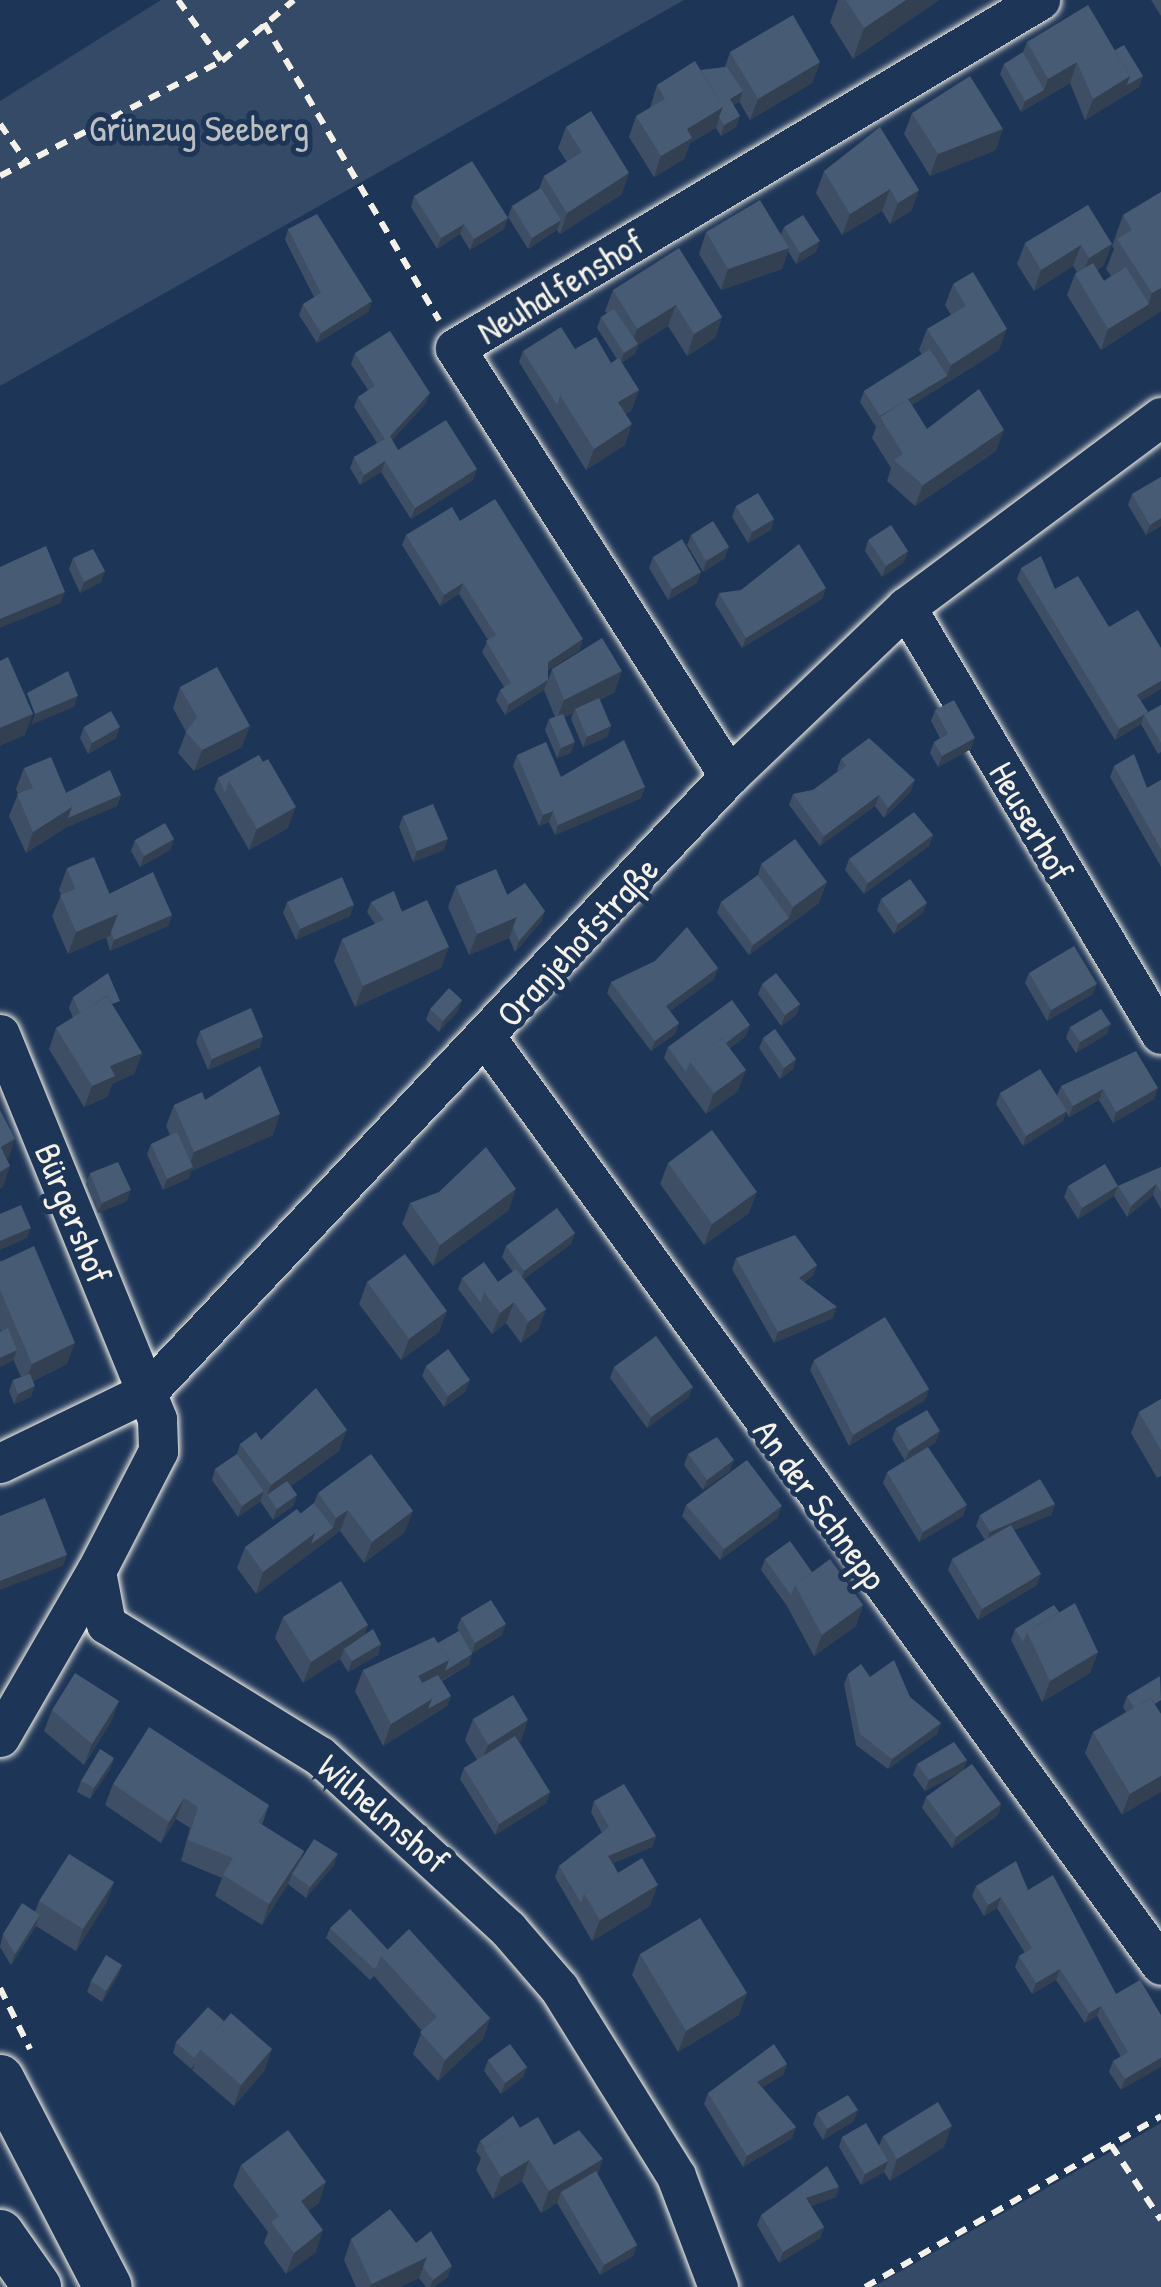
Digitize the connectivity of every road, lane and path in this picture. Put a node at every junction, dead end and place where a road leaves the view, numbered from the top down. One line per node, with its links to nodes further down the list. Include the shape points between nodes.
1 (178, 0): 5 (path)
2 (294, 0): 4 (path)
3 (1040, 0): 9 (street, Neuhalfenshof)
4 (264, 23): 5 (path); 9 (path)
5 (222, 61): 7 (path)
6 (0, 124): 7 (path)
7 (26, 162): 8 (path)
8 (0, 176)
9 (455, 348): 12 (street, Neuhalfenshof)
10 (1161, 417): 11 (street, Oranjehofstraße)
11 (906, 607): 12 (street, Oranjehofstraße); 14 (street, Heuserhof)
12 (729, 776): 15 (street, Oranjehofstraße)
13 (0, 1034): 16 (street, Bürgershof)
14 (1161, 1034)
15 (487, 1039): 16 (street, Oranjehofstraße); 20 (street, An der Schnepp)
16 (148, 1391): 17 (street, Oranjehofstraße); 18 (street, via 158,1451)
17 (0, 1463)
18 (96, 1571): 19 (street); 28 (street, Wilhelmshof, via 106,1624 320,1756 450,1867 547,1973 676,2176)
19 (0, 1737)
20 (1161, 1965)
21 (0, 2079): 27 (main road)
22 (1161, 2116): 23 (path)
23 (1112, 2145): 24 (path); 29 (path)
24 (1161, 2220)
25 (0, 2234): 26 (main road)
26 (37, 2287)
27 (108, 2287)
28 (718, 2287)
29 (865, 2287)

